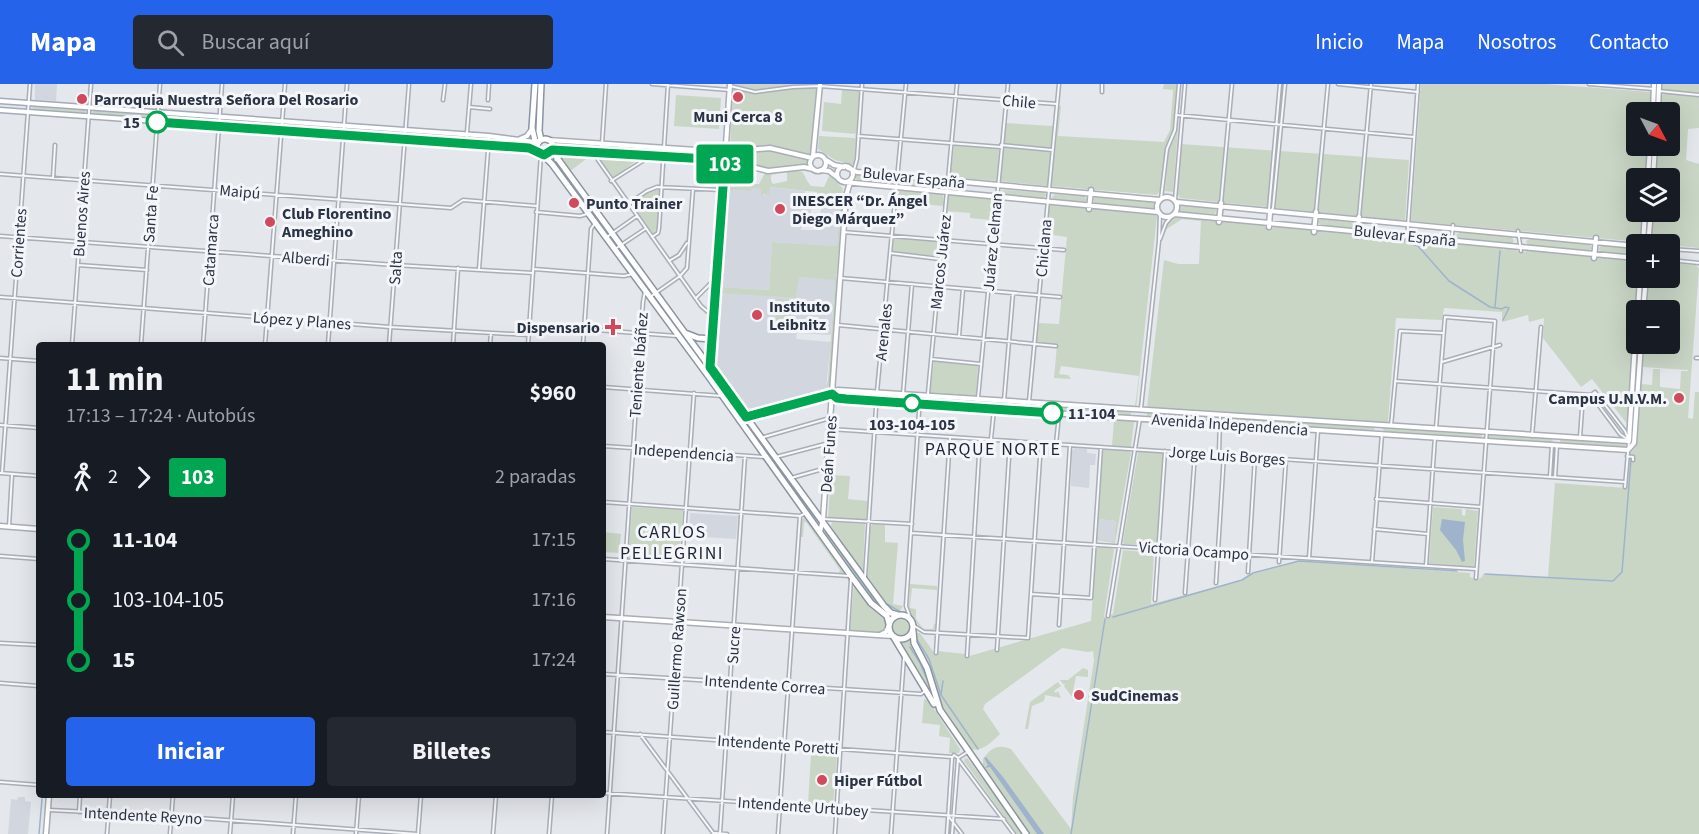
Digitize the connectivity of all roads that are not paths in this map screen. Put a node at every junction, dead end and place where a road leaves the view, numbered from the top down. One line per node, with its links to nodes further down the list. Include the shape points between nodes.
1 (30, 84): 46 (street, Corrientes)
2 (91, 84): 49 (street, Buenos Aires)
3 (160, 84): 53 (street, Santa Fe)
4 (222, 84): 57 (street, Catamarca)
5 (285, 84): 59 (street)
6 (346, 84): 62 (street)
7 (409, 84): 67 (street, Salta)
8 (444, 84): 42 (street)
9 (471, 84): 48 (street)
10 (489, 84): 43 (street)
11 (535, 84): 65 (highway)
12 (542, 84): 80 (highway)
13 (606, 84): 82 (street)
14 (652, 84): 15 (street, Chile)
15 (668, 84): 33 (street, Chile); 87 (street)
16 (862, 84): 35 (street, Deán Funes)
17 (906, 84): 37 (street, Arenales)
18 (957, 84): 41 (street, Marcos Juárez)
19 (1008, 84): 44 (street, Juárez Celman)
20 (1059, 84): 47 (street, Chiclana)
21 (1102, 84): 38 (street)
22 (1179, 84): 54 (street)
23 (1185, 84): 55 (street)
24 (1232, 84): 58 (street)
25 (1280, 84): 61 (street)
26 (1285, 84): 63 (street)
27 (1328, 84): 66 (street)
28 (1338, 84): 34 (street)
29 (1418, 84): 39 (street)
30 (1588, 84): 36 (street)
31 (1659, 84): 36 (main road)
32 (820, 85): 33 (street, Chile, via 755,92); 35 (street, Chile); 78 (main road)
33 (730, 86): 91 (main road)
34 (1371, 86): 39 (street); 69 (street)
35 (862, 89): 37 (street, Chile); 73 (street, Deán Funes)
36 (1655, 89): 40 (street)
37 (906, 92): 41 (street, Chile); 79 (street, Arenales)
38 (1102, 92)
39 (1418, 92): 74 (street)
40 (1699, 95)
41 (956, 96): 44 (street, Chile); 83 (street, Marcos Juárez)
42 (443, 100)
43 (488, 100)
44 (1006, 100): 47 (street, Chile); 86 (street, Juárez Celman)
45 (0, 101): 46 (main road)
46 (28, 103): 49 (main road); 52 (street, Corrientes)
47 (1057, 104): 88 (street, Chiclana)
48 (469, 106): 50 (street); 71 (street)
49 (89, 107): 53 (main road); 56 (street, Buenos Aires)
50 (490, 109)
51 (0, 110): 52 (main road)
52 (27, 112): 56 (main road); 105 (street, Corrientes)
53 (158, 112): 57 (main road); 60 (street, Santa Fe)
54 (1176, 115): 55 (street); 126 (street)
55 (1182, 116): 58 (street); 129 (street)
56 (88, 117): 60 (main road); 108 (street, Buenos Aires)
57 (220, 117): 59 (main road); 64 (street, Catamarca)
58 (1229, 120): 61 (street); 132 (street)
59 (282, 121): 62 (main road); 68 (street)
60 (157, 122): 64 (main road); 112 (street, Santa Fe)
61 (1276, 124): 63 (street); 136 (street)
62 (344, 125): 67 (main road); 70 (street)
63 (1281, 125): 66 (street); 136 (street)
64 (219, 126): 68 (main road); 116 (street, Catamarca)
65 (532, 128): 75 (main road, via 527,136); 80 (highway)
66 (1324, 129): 69 (street); 139 (street)
67 (405, 130): 71 (main road); 76 (street, Salta)
68 (281, 131): 70 (main road); 122 (street)
69 (1367, 133): 74 (street); 142 (street)
70 (343, 135): 76 (main road); 125 (street)
71 (466, 135): 72 (main road); 81 (street)
72 (489, 136): 75 (main road); 85 (street)
73 (858, 136): 79 (street); 103 (street, Deán Funes)
74 (1414, 137): 145 (street)
75 (519, 138): 80 (main road)
76 (405, 140): 81 (main road); 130 (street, Salta)
77 (548, 140): 80 (highway); 82 (main road); 89 (highway)
78 (816, 140): 96 (main road); 97 (main road)
79 (901, 140): 83 (street); 106 (street, Arenales)
80 (539, 141): 92 (highway)
81 (465, 144): 85 (main road)
82 (602, 144): 87 (main road); 93 (street)
83 (951, 144): 86 (street); 110 (street, Marcos Juárez)
84 (55, 145): 107 (street)
85 (489, 145): 92 (main road, via 529,148); 127 (street)
86 (1001, 146): 88 (street); 113 (street, Juárez Celman)
87 (663, 148): 91 (main road); 95 (street)
88 (1053, 150): 119 (street, Chiclana)
89 (552, 151): 90 (main road); 92 (highway); 98 (highway)
90 (566, 151): 93 (main road); 98 (highway)
91 (726, 152): 96 (main road, via 772,148); 99 (main road)
92 (540, 153): 133 (street); 137 (highway)
93 (599, 153): 94 (main road); 111 (street, via 597,158)
94 (650, 156): 95 (main road); 111 (street)
95 (663, 157): 99 (main road); 114 (street)
96 (813, 157): 97 (main road); 101 (main road)
97 (822, 157): 100 (main road, Bulevar España); 102 (main road, via 825,165)
98 (557, 159): 155 (highway)
99 (725, 160): 101 (main road, via 768,171); 118 (street)
100 (846, 167): 103 (main road, Bulevar España); 109 (main road, via 852,171); 109 (main road, via 838,171)
101 (813, 169): 102 (main road)
102 (820, 170): 109 (main road, Bulevar España)
103 (855, 171): 106 (main road, Bulevar España); 109 (street, Deán Funes)
104 (0, 174): 105 (street, Maipú)
105 (23, 176): 107 (street, Maipú); 156 (street, Corrientes)
106 (897, 176): 110 (main road, Bulevar España); 115 (street, Arenales)
107 (53, 178): 108 (street, Maipú)
108 (84, 180): 112 (street, Maipú); 162 (street, Buenos Aires)
109 (846, 180): 115 (main road, Bulevar España); 123 (main road, Deán Funes); 123 (main road, Deán Funes)
110 (948, 180): 113 (main road, Bulevar España); 120 (street, Marcos Juárez)
111 (611, 181): 131 (street)
112 (153, 184): 116 (street, Maipú); 167 (street, Santa Fe)
113 (998, 186): 119 (main road, Bulevar España); 124 (street, Juárez Celman)
114 (661, 187): 117 (street); 131 (street, via 650,189); 157 (street, via 659,230)
115 (896, 187): 120 (main road, Bulevar España); 153 (street, Arenales)
116 (214, 189): 122 (street, Maipú); 173 (street, Catamarca)
117 (693, 189): 118 (street); 160 (street)
118 (723, 190): 193 (street)
119 (1049, 190): 121 (main road, Bulevar España); 128 (street, Chiclana)
120 (947, 192): 124 (main road, Bulevar España); 159 (street, Marcos Juárez)
121 (1091, 192): 126 (main road, Bulevar España); 134 (main road)
122 (276, 194): 125 (street, Maipú); 176 (street)
123 (846, 196): 150 (main road, Deán Funes)
124 (997, 197): 128 (main road, Bulevar España); 165 (street, Juárez Celman)
125 (339, 199): 130 (street, Maipú); 180 (street)
126 (1161, 199): 129 (main road); 138 (main road)
127 (484, 201): 130 (street, Maipú, via 463,200 451,208); 133 (street, Maipú); 187 (street)
128 (1048, 201): 134 (main road, Bulevar España); 169 (street, Chiclana)
129 (1175, 201): 132 (main road, Bulevar España); 140 (main road)
130 (399, 204): 185 (street, Salta)
131 (628, 204): 141 (street)
132 (1221, 205): 136 (main road, Bulevar España); 143 (main road)
133 (537, 206): 135 (street)
134 (1089, 207): 138 (main road, Bulevar España)
135 (536, 212): 137 (street, via 580,216); 189 (street)
136 (1270, 212): 139 (main road, Bulevar España); 146 (main road)
137 (588, 213): 144 (highway)
138 (1159, 213): 140 (main road, via 1165,217); 163 (street)
139 (1316, 214): 142 (main road, Bulevar España); 149 (main road)
140 (1173, 215): 143 (main road, Bulevar España); 163 (street)
141 (637, 216): 148 (street); 155 (street)
142 (1359, 218): 145 (main road, Bulevar España); 151 (main road)
143 (1219, 220): 146 (main road, Bulevar España)
144 (595, 223): 155 (highway); 190 (street)
145 (1409, 223): 147 (main road, Bulevar España); 158 (street)
146 (1269, 225): 149 (main road, Bulevar España)
147 (1453, 227): 152 (main road, Bulevar España); 164 (street)
148 (645, 228): 157 (street); 168 (street)
149 (1314, 229): 151 (main road, Bulevar España)
150 (843, 232): 153 (street); 194 (main road, Deán Funes)
151 (1357, 233): 158 (main road, Bulevar España)
152 (1518, 233): 161 (main road, Bulevar España); 170 (street)
153 (892, 235): 159 (street); 175 (street, Arenales)
154 (0, 236): 156 (street, Alberdi)
155 (609, 236): 168 (highway)
156 (19, 237): 162 (street, Alberdi); 206 (street, Corrientes)
157 (652, 237): 181 (street)
158 (1407, 238): 164 (main road, Bulevar España)
159 (942, 239): 165 (street); 179 (street, Marcos Juárez)
160 (689, 240): 181 (street, via 679,255); 192 (street, via 687,268)
161 (1596, 240): 166 (main road, Bulevar España); 177 (main road)
162 (80, 241): 167 (street, Alberdi); 184 (street, Buenos Aires)
163 (1159, 241): 281 (street)
164 (1451, 242): 170 (main road, Bulevar España)
165 (992, 244): 169 (street); 200 (street, Juárez Celman)
166 (1626, 244)
167 (148, 246): 173 (street, Alberdi); 188 (street, Santa Fe)
168 (618, 247): 191 (highway); 202 (highway)
169 (1043, 248): 171 (street); 203 (street, Chiclana)
170 (1522, 249): 177 (main road, Bulevar España)
171 (1065, 250)
172 (1680, 250): 174 (street)
173 (210, 251): 176 (street, Alberdi); 210 (street, Catamarca)
174 (1699, 251)
175 (890, 254): 179 (street); 195 (street, Arenales)
176 (272, 255): 180 (street, Alberdi); 212 (street)
177 (1594, 256): 178 (main road, Bulevar España)
178 (1626, 258)
179 (940, 259): 197 (street, Marcos Juárez)
180 (334, 260): 185 (street, Alberdi); 213 (street)
181 (669, 261): 192 (street)
182 (1680, 261): 183 (street)
183 (1699, 262)
184 (78, 265): 188 (street); 208 (street, Buenos Aires)
185 (395, 265): 186 (street, Alberdi); 216 (street, Salta)
186 (458, 268): 187 (street, Alberdi); 220 (street)
187 (479, 269): 189 (street, Alberdi)
188 (147, 270): 209 (street, Santa Fe)
189 (533, 271): 190 (street, Alberdi); 214 (street)
190 (588, 273): 191 (street, Alberdi); 219 (street)
191 (633, 274): 199 (highway)
192 (680, 276): 202 (street); 207 (street)
193 (717, 278): 207 (street); 211 (street)
194 (840, 278): 195 (street); 215 (main road, Deán Funes)
195 (888, 281): 196 (street); 218 (street, Arenales)
196 (912, 284): 197 (street); 221 (street)
197 (937, 286): 198 (street); 223 (street, Marcos Juárez)
198 (963, 289): 200 (street); 228 (street)
199 (645, 291): 202 (highway); 225 (street, Teniente Ibáñez)
200 (988, 291): 201 (street); 229 (street, Juárez Celman)
201 (1013, 293): 203 (street); 231 (street)
202 (653, 295): 226 (highway)
203 (1039, 295): 205 (street); 242 (street, Chiclana)
204 (0, 297): 206 (street, López y Planes)
205 (1060, 297)
206 (14, 298): 208 (street, López y Planes); 249 (street, Corrientes)
207 (696, 298): 211 (street, via 706,310)
208 (75, 302): 209 (street, López y Planes); 232 (street, Buenos Aires)
209 (144, 308): 210 (street, López y Planes); 233 (street, Santa Fe)
210 (206, 312): 212 (street, López y Planes); 234 (street, Catamarca)
211 (715, 313): 230 (street)
212 (267, 317): 213 (street, López y Planes); 235 (street)
213 (330, 322): 216 (street, López y Planes); 236 (street)
214 (530, 325): 219 (street); 227 (street)
215 (836, 325): 218 (street); 264 (main road, Deán Funes)
216 (390, 327): 220 (street, López y Planes); 237 (street, Salta)
217 (1541, 327): 261 (street)
218 (884, 328): 221 (street); 262 (street, Arenales)
219 (585, 329): 225 (street); 241 (street)
220 (455, 330): 222 (street, López y Planes); 238 (street)
221 (908, 331): 223 (street); 265 (street)
222 (491, 333): 227 (street, López y Planes); 239 (street)
223 (933, 333): 228 (street); 250 (street, Marcos Juárez)
224 (1443, 333): 245 (street, via 1445,317 1495,321); 252 (street); 256 (street, via 1401,331)
225 (640, 334): 226 (street); 260 (street, Teniente Ibáñez)
226 (681, 334): 230 (highway); 254 (highway); 255 (highway)
227 (530, 335): 240 (street)
228 (959, 336): 229 (street)
229 (984, 338): 231 (street); 253 (street, Juárez Celman)
230 (713, 339): 254 (street)
231 (1009, 341): 242 (street); 272 (street)
232 (72, 342)
233 (141, 342)
234 (203, 342)
235 (265, 342)
236 (328, 342)
237 (389, 342)
238 (453, 342)
239 (490, 342)
240 (529, 342)
241 (583, 342)
242 (1034, 343): 244 (street); 274 (street, Chiclana)
243 (1500, 345): 245 (street)
244 (1056, 346)
245 (1493, 347): 252 (street); 259 (street)
246 (1634, 354): 312 (main road)
247 (1640, 354): 322 (main road, via 1634,442)
248 (0, 358): 249 (street)
249 (10, 359): 251 (street); 292 (street, Corrientes)
250 (931, 359): 253 (street); 270 (street, Marcos Juárez)
251 (36, 361)
252 (1441, 362): 257 (street)
253 (981, 364): 271 (street, Juárez Celman)
254 (710, 367): 255 (street); 285 (highway)
255 (709, 377): 269 (highway)
256 (1395, 381): 257 (street); 293 (street)
257 (1439, 384): 259 (street); 296 (street)
258 (606, 387): 260 (street)
259 (1490, 388): 261 (street); 299 (street)
260 (637, 389): 263 (street); 320 (street, Teniente Ibáñez)
261 (1535, 391): 267 (street); 302 (street)
262 (877, 392): 264 (main road, Avenida Independencia, via 838,390); 265 (main road, Avenida Independencia); 273 (street, Arenales)
263 (694, 393): 269 (street); 324 (street, Guillermo Rawson)
264 (832, 394): 273 (main road, Avenida Independencia, via 837,398); 285 (main road, Avenida Independencia); 286 (main road, Deán Funes)
265 (903, 394): 266 (main road, Avenida Independencia)
266 (921, 395): 270 (main road, Avenida Independencia); 275 (street)
267 (1583, 395): 268 (street); 307 (street)
268 (1591, 395): 312 (street); 312 (street, via 1595,392)
269 (722, 396): 288 (highway)
270 (927, 396): 271 (main road, Avenida Independencia); 276 (street, Marcos Juárez)
271 (978, 399): 272 (main road, Avenida Independencia); 278 (street, Juárez Celman)
272 (1004, 401): 274 (main road, Avenida Independencia)
273 (876, 402): 275 (main road, Avenida Independencia); 298 (street, Arenales)
274 (1029, 402): 277 (main road, Avenida Independencia); 282 (street, Chiclana)
275 (920, 404): 276 (main road, Avenida Independencia); 301 (street)
276 (927, 404): 278 (main road, Avenida Independencia)
277 (1060, 405): 280 (main road, Avenida Independencia); 283 (street)
278 (977, 408): 279 (main road, Avenida Independencia)
279 (994, 409): 282 (main road, Avenida Independencia); 309 (street)
280 (1135, 409): 281 (main road, Avenida Independencia); 287 (main road, via 1133,413)
281 (1142, 410): 284 (main road, Avenida Independencia); 287 (main road, via 1145,414)
282 (1028, 412): 283 (main road, Avenida Independencia)
283 (1059, 413): 287 (main road, Avenida Independencia); 315 (street)
284 (1220, 415): 289 (street); 291 (main road, Avenida Independencia)
285 (746, 417): 288 (main road); 306 (highway)
286 (830, 418): 295 (main road, Deán Funes); 306 (street)
287 (1139, 418): 289 (main road, Avenida Independencia); 321 (street)
288 (739, 420): 331 (highway)
289 (1220, 423): 297 (main road, Avenida Independencia); 326 (street)
290 (0, 425): 292 (street)
291 (1379, 425): 293 (main road, Avenida Independencia); 300 (main road)
292 (5, 426): 294 (street); 340 (street, Corrientes)
293 (1391, 426): 296 (main road, Avenida Independencia)
294 (36, 428)
295 (830, 429): 298 (street, Jorge Luis Borges); 313 (main road, Deán Funes)
296 (1436, 429): 299 (main road, Avenida Independencia)
297 (1318, 430): 300 (main road, Avenida Independencia); 335 (street)
298 (874, 432): 301 (street, Jorge Luis Borges); 357 (street, Arenales)
299 (1486, 432): 302 (main road, Avenida Independencia); 311 (street)
300 (1380, 434): 304 (main road, Avenida Independencia); 336 (street)
301 (918, 435): 303 (street, Jorge Luis Borges); 358 (street)
302 (1532, 435): 305 (main road, Avenida Independencia)
303 (950, 437): 308 (street, Jorge Luis Borges); 366 (street)
304 (1435, 437): 311 (main road, Avenida Independencia); 338 (street)
305 (1555, 437): 307 (main road, Avenida Independencia); 317 (main road)
306 (761, 438): 332 (highway)
307 (1580, 438): 312 (main road, Avenida Independencia)
308 (980, 439): 309 (street, Jorge Luis Borges); 367 (street)
309 (991, 440): 310 (street, Jorge Luis Borges)
310 (1010, 441): 314 (street, Jorge Luis Borges); 368 (street)
311 (1485, 441): 317 (main road, Avenida Independencia); 339 (street)
312 (1629, 441): 322 (street)
313 (829, 442): 332 (street); 337 (main road, Deán Funes)
314 (1041, 443): 315 (street, Jorge Luis Borges); 369 (street)
315 (1056, 444): 316 (street, Jorge Luis Borges)
316 (1070, 445): 319 (street, Jorge Luis Borges); 370 (street)
317 (1554, 445): 322 (main road, Avenida Independencia); 343 (street); 344 (street)
318 (606, 446): 320 (street, Independencia)
319 (1101, 447): 321 (street, Jorge Luis Borges); 371 (street)
320 (633, 448): 324 (street, Independencia); 351 (street, Teniente Ibáñez)
321 (1135, 449): 323 (street, Jorge Luis Borges); 372 (street)
322 (1629, 449): 330 (street)
323 (1165, 451): 325 (street, Jorge Luis Borges); 373 (street)
324 (690, 452): 328 (street, Independencia); 352 (street, Guillermo Rawson)
325 (1195, 453): 326 (street, Jorge Luis Borges); 374 (street)
326 (1219, 454): 327 (street, Jorge Luis Borges)
327 (1224, 454): 329 (street, Jorge Luis Borges); 375 (street)
328 (745, 456): 331 (street, Independencia); 354 (street, Sucre)
329 (1256, 456): 333 (street, Jorge Luis Borges); 376 (street)
330 (1627, 456): 334 (street); 346 (street)
331 (765, 457): 355 (highway)
332 (776, 458): 345 (highway)
333 (1286, 459): 335 (street, Jorge Luis Borges); 378 (street)
334 (1633, 460)
335 (1316, 461): 336 (street, Jorge Luis Borges); 379 (street)
336 (1379, 465): 338 (street, Jorge Luis Borges); 348 (street)
337 (827, 468): 345 (street); 356 (main road, Deán Funes)
338 (1433, 469): 339 (street, Jorge Luis Borges); 350 (street)
339 (1483, 472): 343 (street, Jorge Luis Borges); 353 (street)
340 (1, 473): 341 (street)
341 (12, 474): 342 (street); 360 (street)
342 (36, 476)
343 (1550, 477): 344 (street, Jorge Luis Borges)
344 (1555, 477): 346 (street, Jorge Luis Borges)
345 (791, 478): 356 (highway)
346 (1625, 482): 347 (street)
347 (1624, 487)
348 (1376, 499): 350 (street); 362 (street)
349 (606, 502): 351 (street)
350 (1430, 503): 353 (street); 365 (street)
351 (629, 504): 352 (street); 382 (street, Teniente Ibáñez)
352 (686, 507): 354 (street); 385 (street, Guillermo Rawson)
353 (1481, 507): 388 (street)
354 (742, 511): 355 (street); 387 (street, Sucre)
355 (803, 514): 363 (highway); 390 (street)
356 (823, 520): 357 (street); 363 (main road, Deán Funes); 393 (highway)
357 (868, 522): 358 (street); 393 (street, Arenales)
358 (912, 524): 364 (street)
359 (0, 526): 360 (main road)
360 (9, 527): 361 (main road)
361 (36, 529)
362 (1374, 530): 365 (street); 384 (street)
363 (820, 533): 391 (highway)
364 (911, 533): 366 (street, Victoria Ocampo); 399 (street)
365 (1428, 534): 386 (street)
366 (944, 535): 367 (street, Victoria Ocampo); 411 (street)
367 (974, 537): 368 (street, Victoria Ocampo); 412 (street)
368 (1004, 539): 369 (street, Victoria Ocampo); 414 (street)
369 (1034, 541): 370 (street, Victoria Ocampo); 396 (street)
370 (1064, 542): 371 (street, Victoria Ocampo); 397 (street)
371 (1094, 544): 372 (street, Victoria Ocampo); 397 (street, via 1091,598)
372 (1119, 546): 373 (street, Victoria Ocampo); 401 (street)
373 (1158, 548): 374 (street, Victoria Ocampo); 398 (street)
374 (1188, 550): 375 (street, Victoria Ocampo); 395 (street)
375 (1218, 552): 376 (street, Victoria Ocampo); 394 (street)
376 (1249, 554): 378 (street, Victoria Ocampo); 389 (street)
377 (0, 556): 380 (street)
378 (1279, 556): 379 (street, Victoria Ocampo); 383 (street)
379 (1309, 558): 384 (street, Victoria Ocampo)
380 (36, 559)
381 (606, 559): 382 (street)
382 (626, 561): 385 (street); 403 (street, Teniente Ibáñez)
383 (1278, 562)
384 (1372, 562): 386 (street, Victoria Ocampo)
385 (681, 565): 387 (street); 404 (street, Guillermo Rawson)
386 (1426, 566): 388 (street, Victoria Ocampo)
387 (738, 569): 390 (street); 405 (street, Sucre)
388 (1476, 569): 392 (street)
389 (1248, 572)
390 (796, 573): 391 (street); 409 (street)
391 (851, 576): 406 (highway, via 871,603 887,616); 410 (street)
392 (1476, 579)
393 (865, 580): 400 (highway, via 887,610)
394 (1216, 583)
395 (1185, 593)
396 (1031, 594): 397 (street); 414 (street, via 1028,638)
397 (1061, 596): 407 (street)
398 (1155, 600)
399 (906, 606): 400 (street); 408 (street)
400 (899, 615): 406 (highway); 408 (highway, via 907,616)
401 (1108, 616)
402 (606, 617): 403 (main road)
403 (622, 618): 404 (main road); 423 (street, Teniente Ibáñez)
404 (678, 621): 405 (main road); 424 (street, Guillermo Rawson)
405 (734, 625): 409 (main road); 425 (street, Sucre)
406 (889, 625): 413 (main road); 415 (highway)
407 (1059, 625)
408 (914, 626): 411 (street, via 922,632); 415 (highway, via 906,638); 430 (highway, via 914,643 927,668)
409 (792, 629): 410 (main road); 427 (street)
410 (848, 633): 413 (main road); 429 (street)
411 (937, 633): 412 (street); 419 (street)
412 (968, 634): 414 (street); 421 (street)
413 (879, 635): 415 (main road)
414 (998, 637): 418 (street)
415 (894, 638): 420 (highway)
416 (0, 643): 417 (street)
417 (36, 645)
418 (997, 650)
419 (936, 653)
420 (904, 655): 430 (highway); 431 (street)
421 (967, 656)
422 (606, 674): 423 (street, Intendente Correa)
423 (618, 675): 424 (street, Intendente Correa); 433 (street, Teniente Ibáñez)
424 (674, 678): 425 (street, Intendente Correa); 435 (street, Guillermo Rawson)
425 (731, 682): 427 (street, Intendente Correa); 436 (street, Sucre)
426 (0, 683): 428 (street)
427 (788, 685): 429 (street, Intendente Correa); 437 (street)
428 (36, 686)
429 (844, 689): 431 (street, Intendente Correa); 438 (street)
430 (929, 689): 431 (street, Intendente Correa, via 921,694); 440 (highway, via 944,722)
431 (901, 693): 439 (street)
432 (606, 732): 433 (street, Intendente Poretti)
433 (613, 733): 434 (street, Intendente Poretti); 447 (street, Teniente Ibáñez)
434 (640, 734): 435 (street, Intendente Poretti); 443 (street)
435 (669, 737): 436 (street, Intendente Poretti); 443 (street, Guillermo Rawson)
436 (727, 741): 437 (street, Intendente Poretti); 460 (street, Sucre)
437 (783, 745): 438 (street, Intendente Poretti); 461 (street)
438 (841, 749): 439 (street, Intendente Poretti); 462 (street)
439 (897, 753): 441 (street, Intendente Poretti); 465 (street)
440 (967, 753): 442 (street, Intendente Poretti); 496 (highway)
441 (952, 758): 442 (street, Intendente Poretti); 468 (street)
442 (957, 758): 469 (street); 470 (street)
443 (668, 772): 448 (street, Guillermo Rawson); 459 (street)
444 (0, 782): 445 (street)
445 (36, 785)
446 (606, 794): 447 (street, Intendente Urtubey)
447 (609, 794): 448 (street, Intendente Urtubey); 485 (street, Teniente Ibáñez)
448 (666, 797): 459 (street, Intendente Urtubey); 486 (street, Guillermo Rawson)
449 (49, 798): 463 (main road)
450 (80, 798): 464 (street)
451 (110, 798): 466 (street)
452 (173, 798): 467 (street)
453 (233, 798): 471 (street)
454 (296, 798): 473 (street)
455 (359, 798): 474 (street)
456 (421, 798): 482 (street)
457 (496, 798): 483 (street)
458 (552, 798): 484 (street)
459 (687, 798): 460 (street, Intendente Urtubey); 487 (street)
460 (722, 800): 461 (street, Intendente Urtubey); 475 (street, Sucre)
461 (779, 804): 462 (street, Intendente Urtubey); 489 (street)
462 (837, 808): 465 (street, Intendente Urtubey); 490 (street)
463 (48, 810): 464 (street, Intendente Reyno); 476 (main road)
464 (79, 812): 466 (street, Intendente Reyno)
465 (893, 812): 468 (street, Intendente Urtubey); 491 (street)
466 (109, 813): 467 (street, Intendente Reyno); 477 (street)
467 (171, 816): 471 (street, Intendente Reyno); 478 (street)
468 (948, 816): 469 (street, Intendente Urtubey); 472 (street); 492 (street)
469 (954, 816): 470 (street, Intendente Urtubey); 472 (street)
470 (1004, 819): 495 (street)
471 (231, 821): 473 (street, Intendente Reyno); 479 (street)
472 (953, 822): 493 (street); 494 (street)
473 (293, 825): 474 (street, Intendente Reyno); 480 (street)
474 (357, 829): 481 (street); 482 (street, Intendente Reyno)
475 (720, 833): 487 (street); 488 (street)
476 (46, 834)
477 (107, 834)
478 (170, 834)
479 (230, 834)
480 (293, 834)
481 (356, 834)
482 (418, 834)
483 (493, 834)
484 (549, 834)
485 (607, 834)
486 (663, 834)
487 (713, 834)
488 (727, 834)
489 (778, 834)
490 (835, 834)
491 (891, 834)
492 (947, 834)
493 (952, 834)
494 (962, 834)
495 (1014, 834)
496 (1026, 834)

